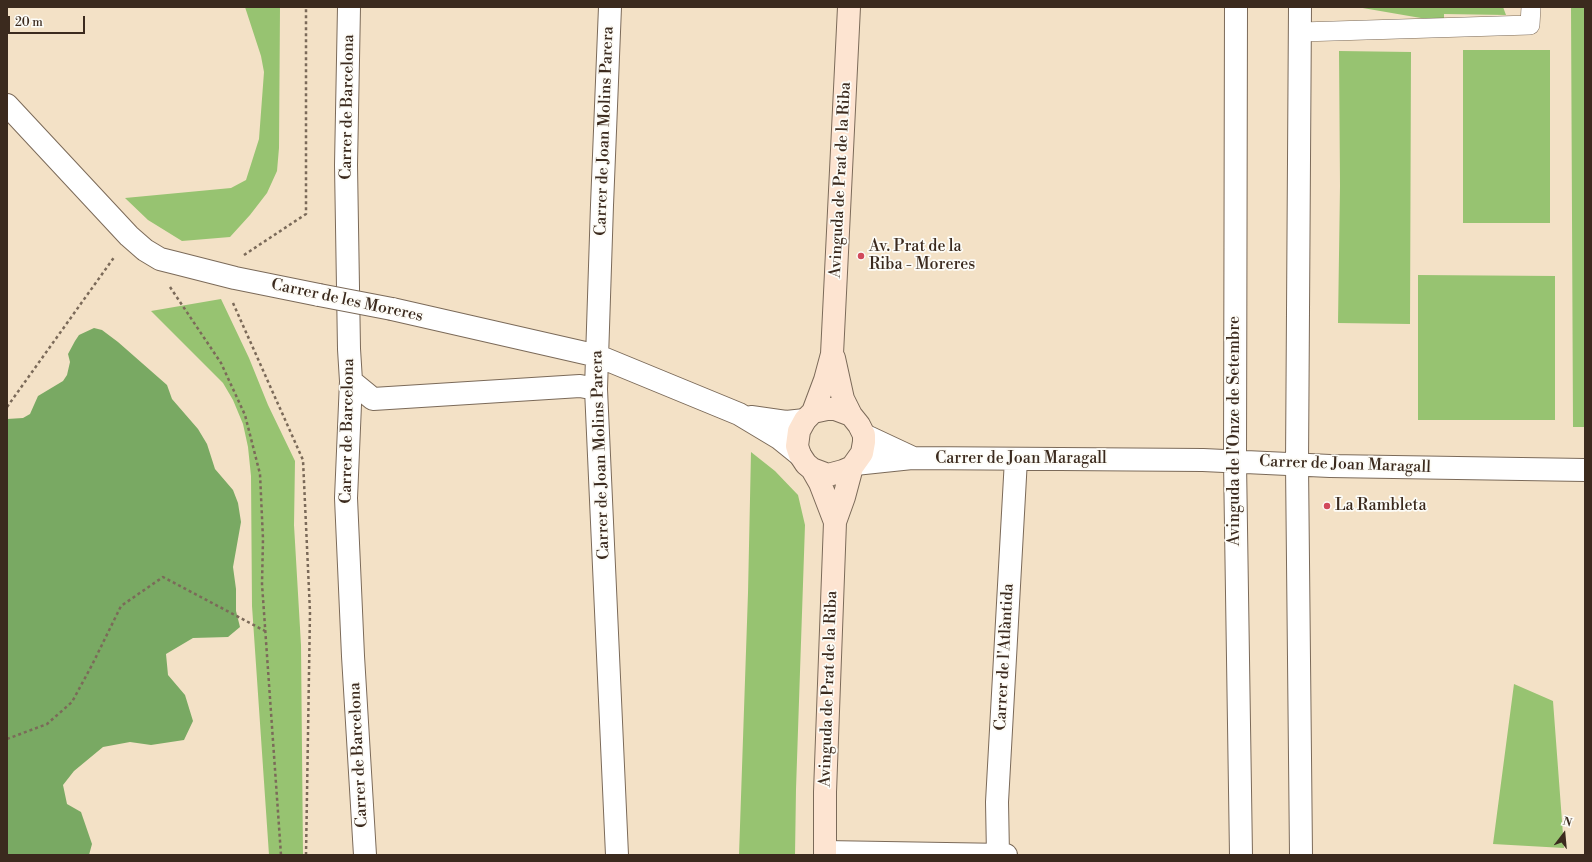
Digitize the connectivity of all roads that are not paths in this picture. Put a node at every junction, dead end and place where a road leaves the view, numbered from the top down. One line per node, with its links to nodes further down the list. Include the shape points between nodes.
1 (349, 7): 11 (street, Carrer de Barcelona, via 346,165)
2 (610, 7): 10 (street, Carrer de Joan Molins Parera)
3 (848, 7): 9 (main road, Avinguda de Prat de la Riba)
4 (1236, 7): 20 (street, Avinguda de l'Onze de Setembre)
5 (1300, 7): 7 (street)
6 (1531, 7): 7 (street, via 1530,25)
7 (1301, 32): 21 (street)
8 (7, 105): 10 (street, Carrer de les Moreres, bridge, via 129,236 144,250 160,259 235,278 392,309)
9 (832, 354): 14 (main road, via 843,399); 15 (main road, via 827,374)
10 (598, 356): 12 (street, Carrer de Joan Molins Parera); 13 (street, Carrer de les Moreres)
11 (351, 381): 12 (street, via 373,399 580,386); 26 (street, Carrer de Barcelona, via 346,498)
12 (596, 389): 27 (street, Carrer de Joan Molins Parera)
13 (739, 414): 15 (street, Carrer de les Moreres, via 786,422); 19 (street, Carrer de les Moreres, via 779,438)
14 (851, 415): 15 (main road, via 827,409); 16 (main road)
15 (809, 416): 19 (main road, via 798,437 797,446)
16 (864, 435): 17 (street, Carrer de Joan Maragall); 22 (main road, via 862,453)
17 (912, 458): 18 (street, Carrer de Joan Maragall); 22 (street, Carrer de Joan Maragall)
18 (1016, 459): 20 (street, Carrer de Joan Maragall); 28 (street, Carrer de l'Atlàntida, via 997,802)
19 (806, 462): 22 (main road, via 828,475); 24 (main road, via 820,483)
20 (1235, 462): 21 (street, Carrer de Joan Maragall); 30 (street, Avinguda de l'Onze de Setembre)
21 (1296, 464): 23 (street, Carrer de Joan Maragall); 31 (street)
22 (854, 465): 24 (main road)
23 (1585, 470)
24 (835, 522): 25 (main road, Avinguda de Prat de la Riba)
25 (825, 853): 28 (street)
26 (365, 855)
27 (617, 855)
28 (998, 855): 29 (street)
29 (1006, 855)
30 (1241, 855)
31 (1301, 855)

